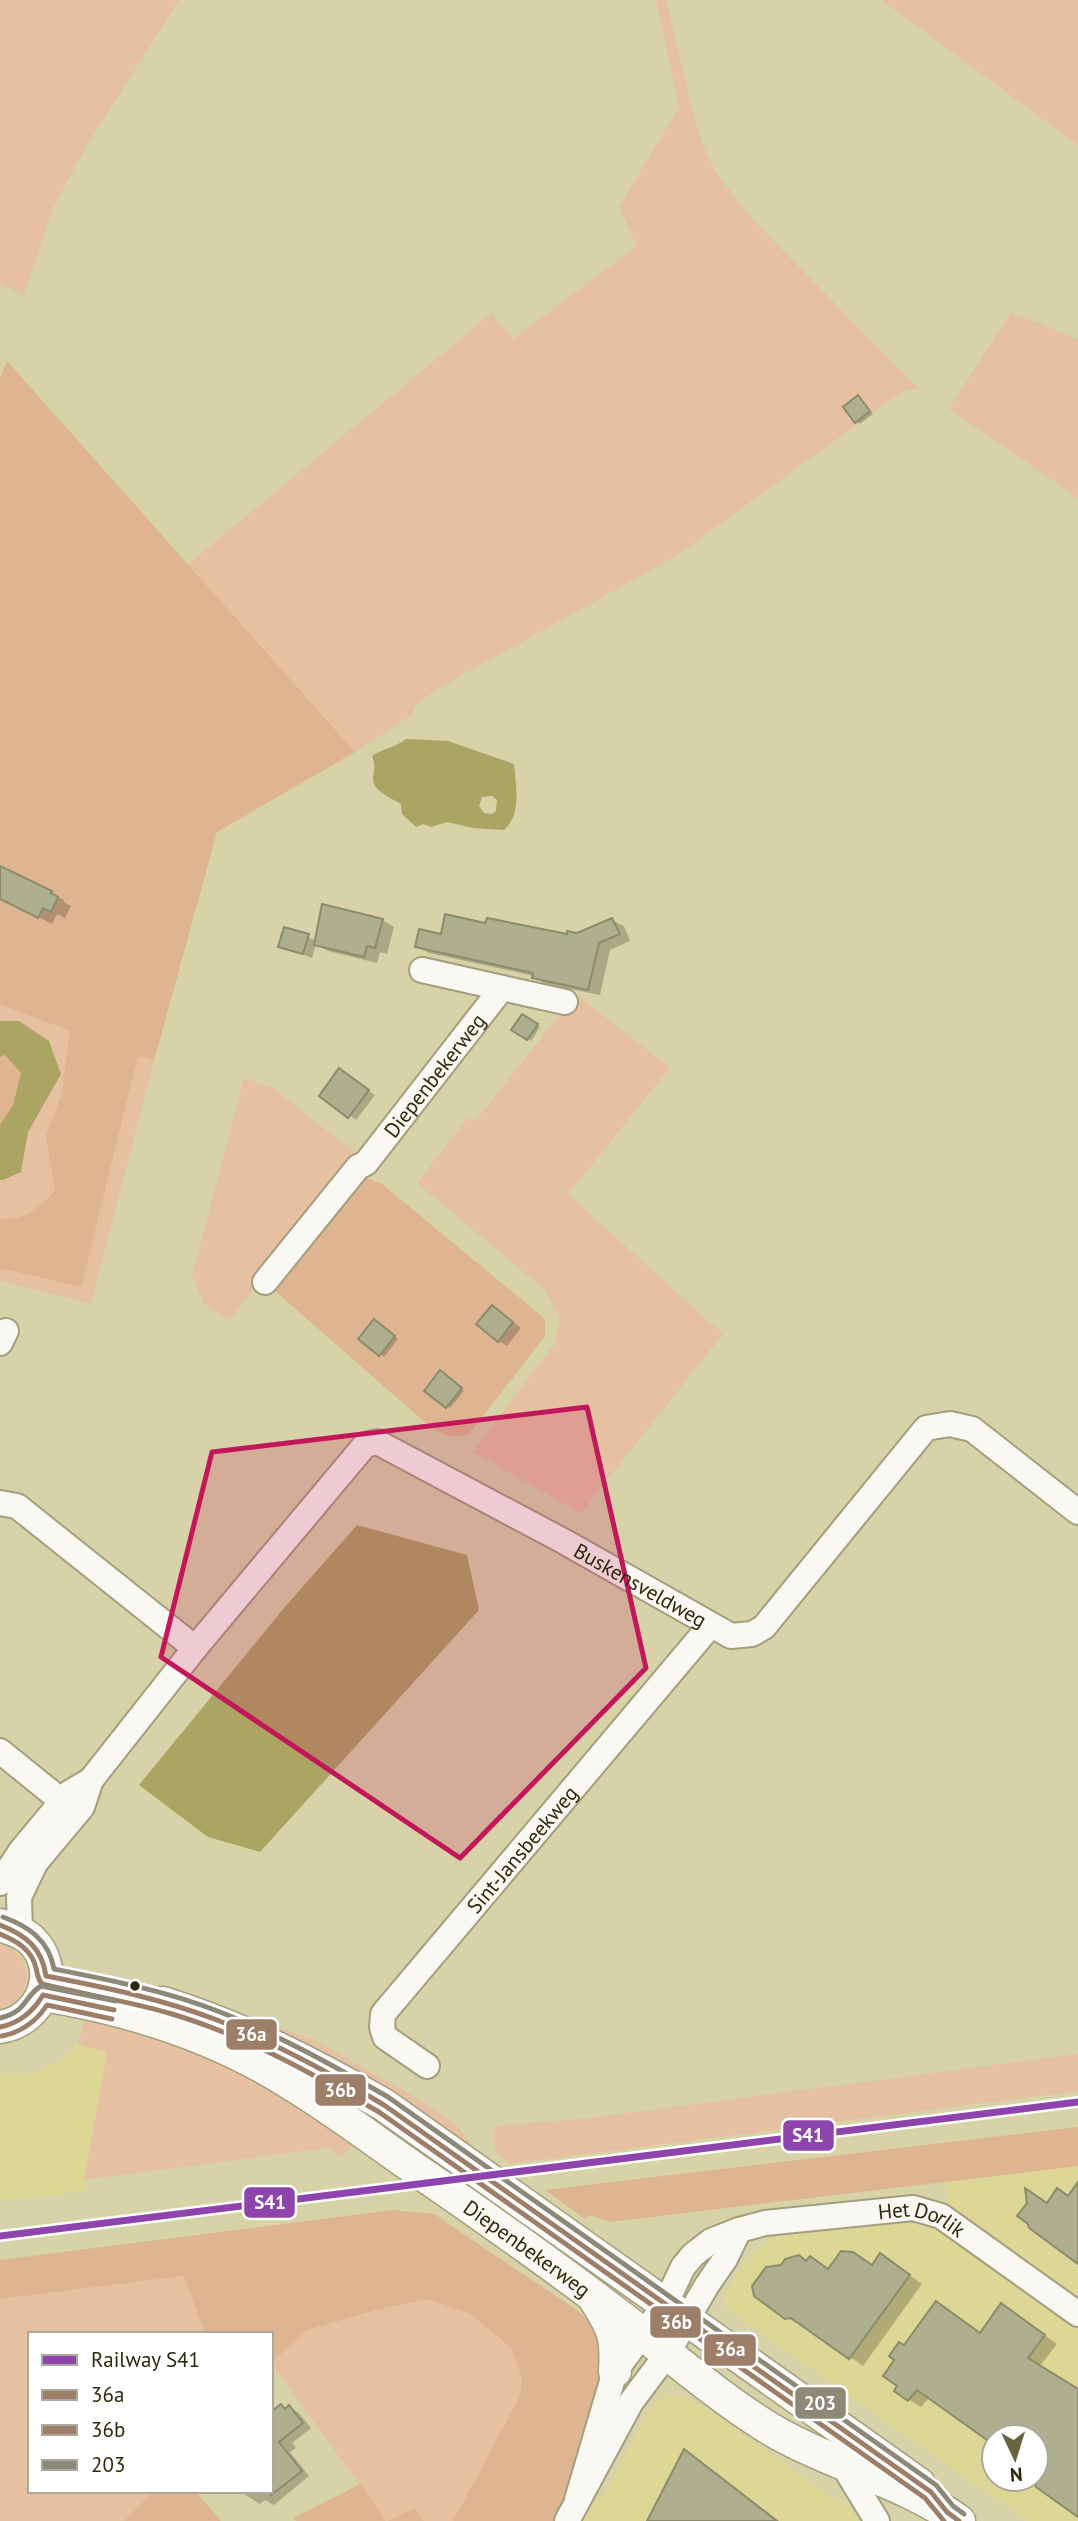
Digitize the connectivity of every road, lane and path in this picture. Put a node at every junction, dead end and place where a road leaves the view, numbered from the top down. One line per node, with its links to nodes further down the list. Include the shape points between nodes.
1 (422, 970): 2 (street, Diepenbekerweg)
2 (502, 988): 3 (street, Diepenbekerweg); 4 (street, Diepenbekerweg)
3 (565, 1002)
4 (265, 1282)
5 (0, 1503): 8 (street, via 17,1506)
6 (1078, 1512): 7 (street, Buskensveldweg, via 972,1429 950,1424 926,1428 764,1627 752,1634 731,1636)
7 (710, 1626): 8 (street, Buskensveldweg, via 377,1442 365,1445); 15 (street, Sint-Jansbeekweg, via 383,2014 385,2036)
8 (195, 1648): 10 (street, Buskensveldweg, via 91,1780 82,1807)
9 (0, 1751): 10 (street)
10 (69, 1807): 11 (street, Buskensveldweg, via 20,1852); 12 (street, Buskensveldweg, via 29,1876)
11 (0, 1883)
12 (10, 1928): 13 (main road, via 29,1938 42,1955)
13 (44, 1985): 14 (main road, via 34,2010); 16 (main road, Diepenbekerweg, via 231,2051 292,2084); 17 (main road, Diepenbekerweg, via 138,1995 215,2020 326,2071 432,2138)
14 (3, 2032)
15 (427, 2066)
16 (591, 2294): 19 (main road, Diepenbekerweg); 20 (main road, via 612,2325)
17 (676, 2313): 18 (street, Het Dorlik, via 707,2285 739,2230 765,2223 912,2208 942,2216); 19 (street, Het Dorlik); 23 (main road, Diepenbekerweg, via 931,2492)
18 (1078, 2314)
19 (656, 2345): 20 (street); 21 (main road, Diepenbekerweg, via 768,2427); 22 (street, via 632,2402)
20 (615, 2371): 22 (street)
21 (844, 2465): 23 (main road, Diepenbekerweg); 24 (street)
22 (572, 2510)
23 (953, 2517)
24 (877, 2521)

